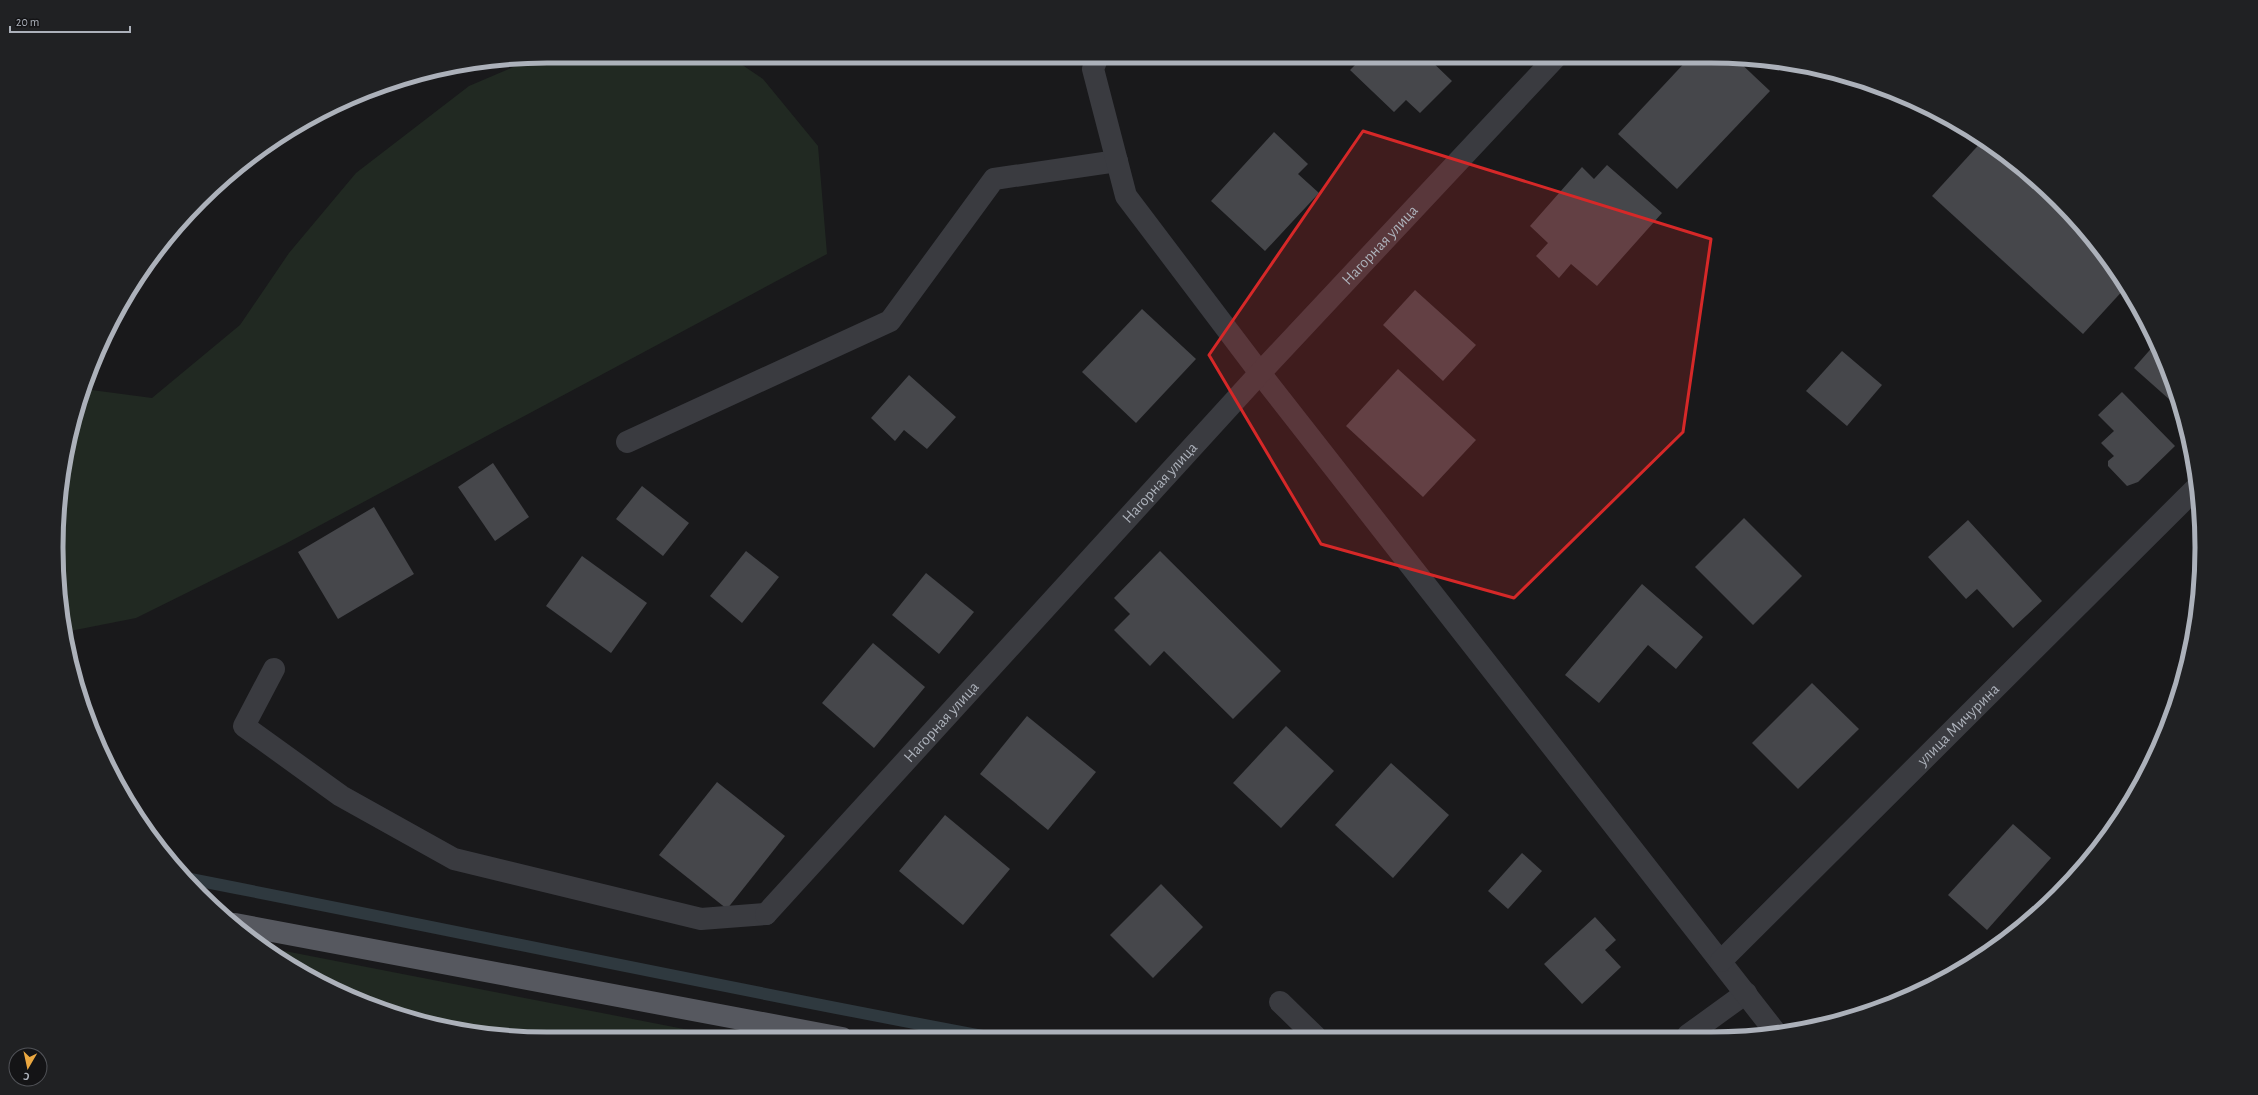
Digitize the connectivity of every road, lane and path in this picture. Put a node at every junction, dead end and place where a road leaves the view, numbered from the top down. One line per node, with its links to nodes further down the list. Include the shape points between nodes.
1 (1096, 63): 3 (street, via 1093,70)
2 (1550, 63): 4 (street, Нагорная улица)
3 (1117, 161): 4 (street, via 1126,196); 5 (street, via 994,179 890,321)
4 (1260, 373): 7 (street, Нагорная улица, via 766,914 701,919 454,860 341,796 244,726); 9 (street)
5 (627, 442)
6 (2192, 492): 9 (street, улица Мичурина)
7 (274, 669)
8 (245, 926): 13 (main road)
9 (1721, 961): 10 (street)
10 (1746, 993): 12 (street); 15 (street)
11 (1280, 1002): 14 (street)
12 (1773, 1028)
13 (810, 1032)
14 (1312, 1032)
15 (1692, 1032)

